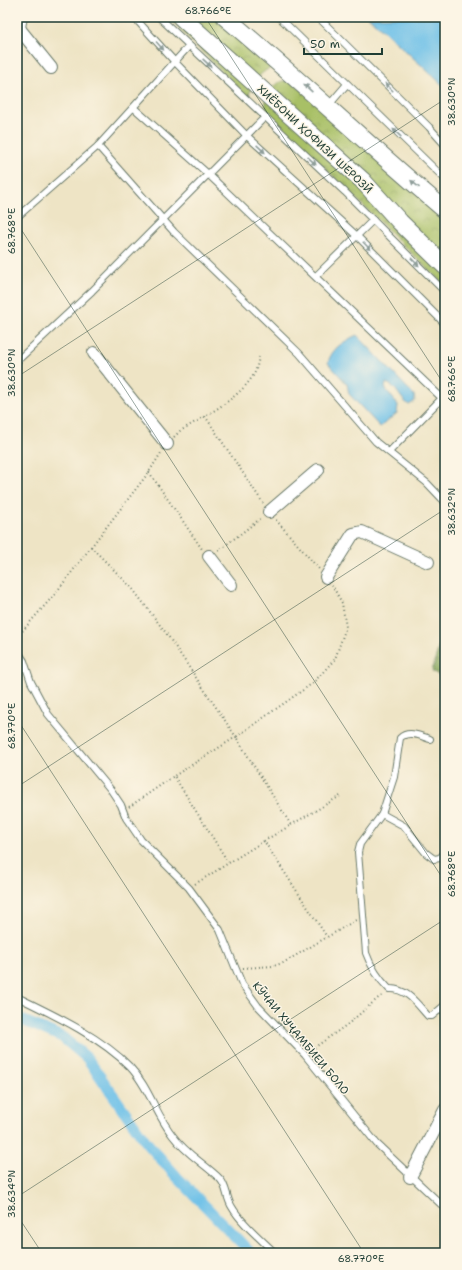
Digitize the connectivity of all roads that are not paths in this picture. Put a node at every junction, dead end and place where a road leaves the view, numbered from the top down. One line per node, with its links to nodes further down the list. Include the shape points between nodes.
1 (21, 17): 11 (street, via 21,31)
2 (134, 17): 10 (lane, one-way to 10)
3 (158, 17): 9 (lane)
4 (181, 17): 26 (main road, ХИЁБОНИ ҲОФИЗИ ШЕРОЗӢ, via 362,180)
5 (225, 17): 13 (main road, one-way to 5)
6 (279, 17): 8 (lane)
7 (318, 17): 17 (lane, one-way to 7)
8 (287, 20): 12 (lane)
9 (190, 46): 10 (lane); 15 (lane, one-way to 15)
10 (175, 62): 14 (lane); 16 (lane)
11 (51, 68)
12 (347, 84): 13 (lane); 20 (lane, one-way to 12)
13 (328, 106): 21 (main road, one-way to 13, via 380,155)
14 (134, 108): 18 (lane); 19 (lane)
15 (265, 117): 16 (lane); 24 (lane, one-way to 24)
16 (247, 136): 19 (lane); 25 (lane, one-way to 25)
17 (445, 145)
18 (98, 146): 22 (lane); 23 (lane)
19 (208, 174): 23 (lane); 27 (lane)
20 (445, 179)
21 (445, 210)
22 (17, 217)
23 (164, 220): 31 (lane); 34 (lane, via 279,332 376,442)
24 (373, 220): 25 (lane); 28 (lane, one-way to 28)
25 (357, 236): 27 (lane); 29 (lane, one-way to 29)
26 (445, 266)
27 (316, 276): 32 (lane)
28 (445, 292)
29 (445, 324)
30 (94, 352): 33 (street)
31 (17, 361)
32 (444, 398): 34 (lane)
33 (167, 444)
34 (389, 452): 36 (lane, via 427,483)
35 (318, 470): 37 (street)
36 (445, 502)
37 (269, 512)
38 (209, 556): 41 (street)
39 (428, 562): 40 (street, via 357,532 353,534)
40 (326, 577)
41 (231, 585)
42 (17, 650): 49 (lane, КӮЧАИ ХУҶАМБИЕИ БОЛО, via 48,714 111,790 129,824 141,840 189,888 220,930 242,984 258,1006 305,1055 377,1144)
43 (430, 739): 44 (lane, via 409,733 400,738 394,777)
44 (382, 814): 45 (lane, via 404,826 434,859 440,858); 47 (lane, via 360,844 358,852 366,953 378,978 389,989 409,995 428,1016 436,1014)
45 (445, 852)
46 (17, 997): 51 (lane, via 94,1039 129,1067 144,1086 172,1136 184,1150 221,1180 228,1199 238,1215)
47 (445, 1005)
48 (445, 1110): 49 (street)
49 (410, 1177): 50 (lane, КӮЧАИ ХУҶАМБИЕИ БОЛО)
50 (445, 1208)
51 (275, 1253)

